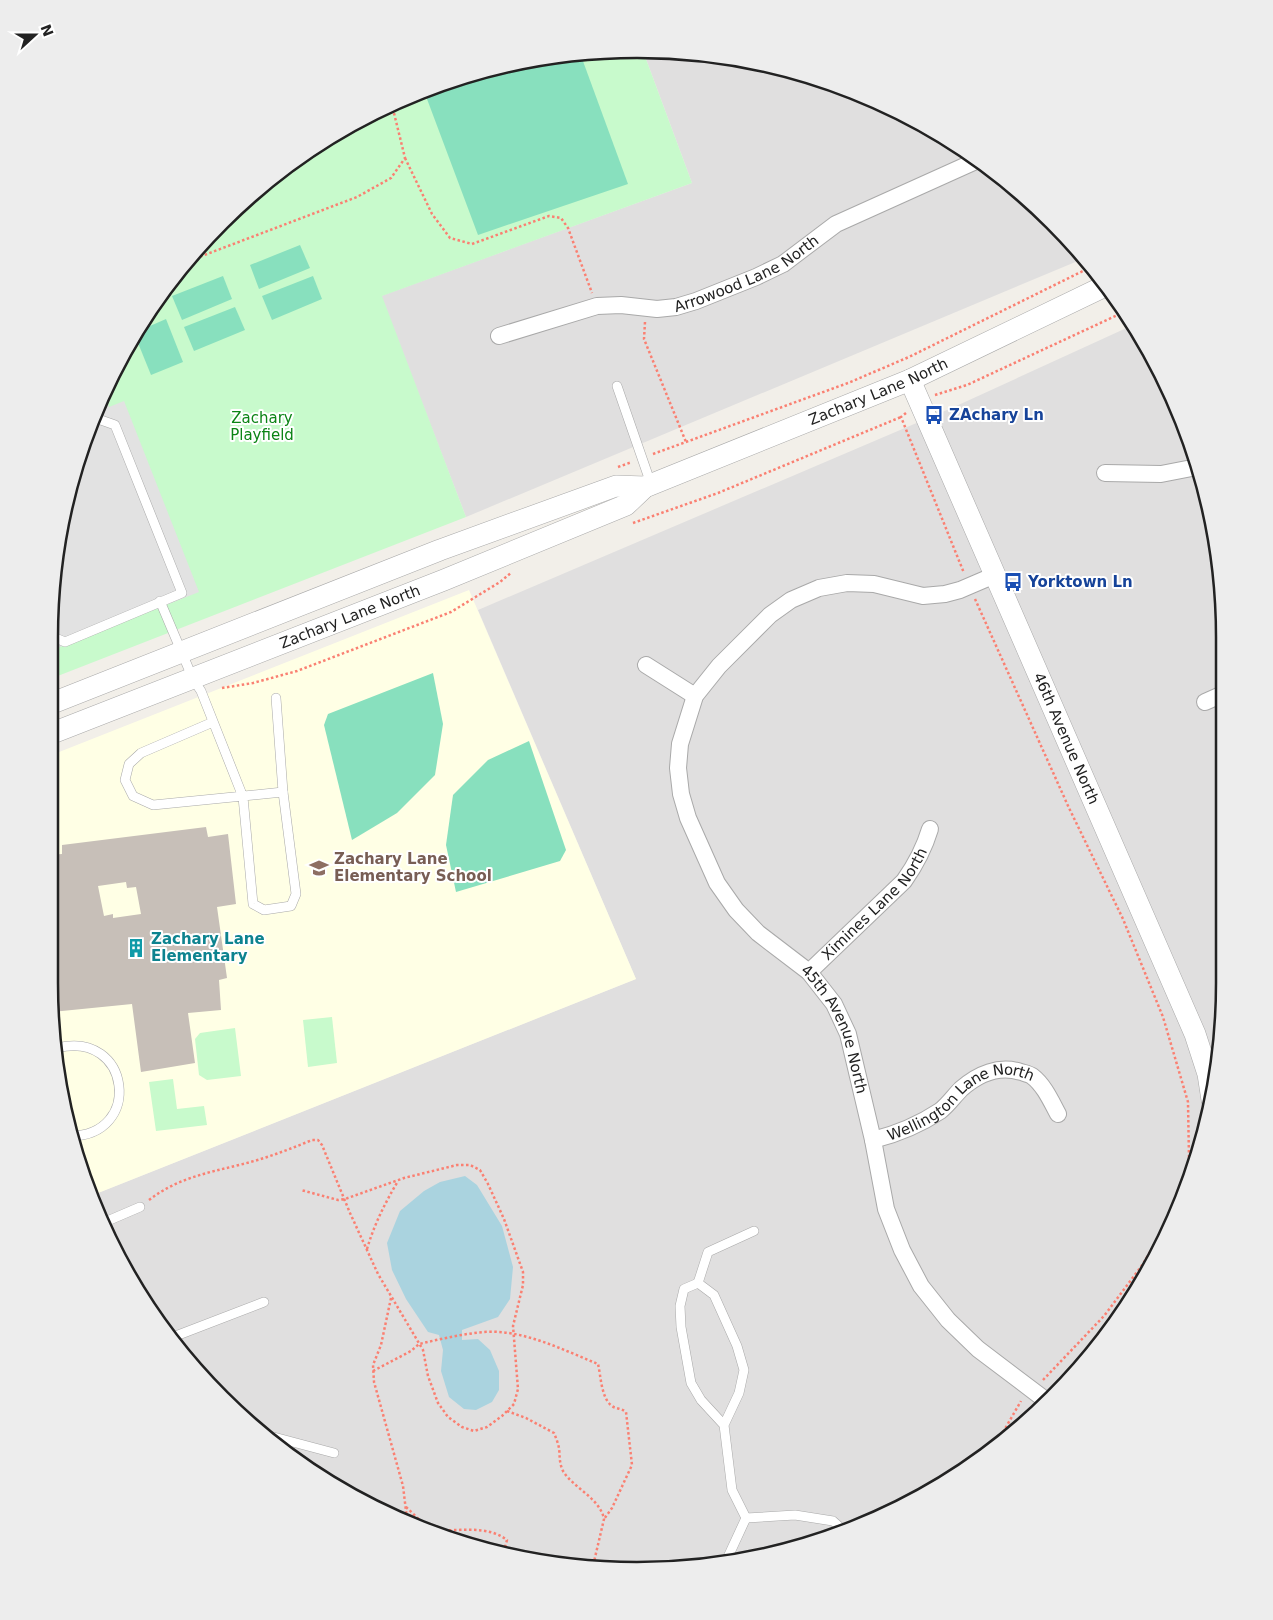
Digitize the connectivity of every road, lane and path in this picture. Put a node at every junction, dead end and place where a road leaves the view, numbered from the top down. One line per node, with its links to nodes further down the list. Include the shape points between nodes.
1 (394, 111): 2 (path)
2 (405, 158): 4 (path, via 391,178 357,198); 6 (path, via 432,214 450,238 472,244 549,216 561,218 568,228)
3 (970, 164): 7 (street, Arrowood Lane North, via 836,224 783,264 756,277 676,307)
4 (199, 257)
5 (1099, 289): 10 (street, Zachary Lane North)
6 (597, 306): 7 (street, Arrowood Lane North); 9 (street, Arrowood Lane North)
7 (645, 308): 15 (path, via 644,339)
8 (1118, 315): 12 (path, via 967,385)
9 (499, 336)
10 (910, 380): 12 (street, 46th Avenue North); 18 (street, Zachary Lane North)
11 (617, 386): 18 (lane)
12 (919, 401): 13 (path); 21 (street, 46th Avenue North)
13 (901, 417): 19 (path, via 718,493); 22 (path)
14 (100, 420): 23 (lane, via 115,425 182,593)
15 (686, 442)
16 (1190, 468): 17 (street, via 1161,474)
17 (1105, 474)
18 (648, 485): 25 (street, Zachary Lane North, via 616,486 440,550); 27 (street, Zachary Lane North, via 626,505)
19 (633, 523)
20 (518, 567): 27 (path, via 451,612 297,671 253,682)
21 (995, 575): 22 (street); 40 (street, 46th Avenue North, via 1195,1034)
22 (970, 586): 28 (street, via 945,594 923,596 874,584 847,583 820,588 791,600 770,615 719,666); 44 (path, via 1069,808 1123,919 1164,1017 1188,1102)
23 (160, 601): 24 (lane, via 65,642); 25 (lane)
24 (58, 639)
25 (182, 651): 27 (lane); 31 (street, Zachary Lane North)
26 (646, 665): 28 (street)
27 (197, 685): 33 (lane); 34 (street, Zachary Lane North)
28 (695, 696): 38 (street, 45th Avenue North, via 680,744 678,768 688,818 717,883 736,910 758,933)
29 (1216, 697): 32 (street)
30 (276, 698): 35 (lane)
31 (58, 701)
32 (1205, 702)
33 (213, 722): 36 (lane); 36 (lane, via 141,753 129,764 125,780 133,796 153,805)
34 (58, 731)
35 (283, 792): 36 (lane); 36 (lane, via 296,894 291,906 264,910 253,904)
36 (242, 797)
37 (930, 828): 38 (street, Ximines Lane North, via 925,847 904,881)
38 (809, 972): 43 (street, 45th Avenue North, via 834,1004 848,1034)
39 (61, 1047): 42 (lane, via 86,1046 100,1052 118,1076 118,1106 110,1120 99,1130)
40 (1208, 1074)
41 (1058, 1114): 43 (street, Wellington Lane North, via 1032,1075 1013,1069 994,1070 976,1077 942,1110 918,1125)
42 (78, 1136)
43 (873, 1140): 60 (street, 45th Avenue North, via 886,1209 921,1286 948,1320 978,1349)
44 (1189, 1157)
45 (398, 1180): 47 (path); 51 (path); 56 (path, via 457,1165 470,1165 480,1170 504,1219 524,1272)
46 (301, 1190): 47 (path)
47 (345, 1199): 48 (path, via 322,1144 312,1140 268,1157 205,1172 164,1189); 51 (path)
48 (140, 1207): 49 (lane)
49 (108, 1220)
50 (754, 1231): 53 (lane, via 708,1252)
51 (367, 1249): 54 (path)
52 (1143, 1264): 60 (path, via 1104,1316)
53 (698, 1283): 63 (lane, via 714,1295 744,1370 740,1393); 63 (lane, via 684,1289 680,1306 691,1384)
54 (391, 1297): 58 (path); 59 (path)
55 (264, 1302): 57 (lane)
56 (514, 1334): 58 (path, via 486,1332); 62 (path, via 518,1389 514,1404); 69 (path, via 598,1364 608,1403 626,1412 632,1466)
57 (177, 1336)
58 (419, 1344): 59 (path); 62 (path, via 424,1350 428,1376 438,1403 448,1417 474,1431 488,1427)
59 (373, 1371): 67 (path, via 403,1486)
60 (1031, 1390): 61 (street, 45th Avenue North); 64 (path)
61 (1041, 1397)
62 (507, 1411): 69 (path, via 554,1433 564,1473 596,1504)
63 (724, 1425): 70 (lane, via 732,1490)
64 (1005, 1430)
65 (278, 1438): 66 (lane)
66 (334, 1453)
67 (405, 1506): 68 (path); 71 (path)
68 (406, 1514)
69 (604, 1518): 76 (path)
70 (746, 1518): 72 (lane, via 795,1516 833,1521); 75 (lane)
71 (419, 1520)
72 (838, 1526)
73 (444, 1530): 74 (path, via 468,1529 502,1536 507,1540)
74 (505, 1547)
75 (729, 1555)
76 (594, 1561)

